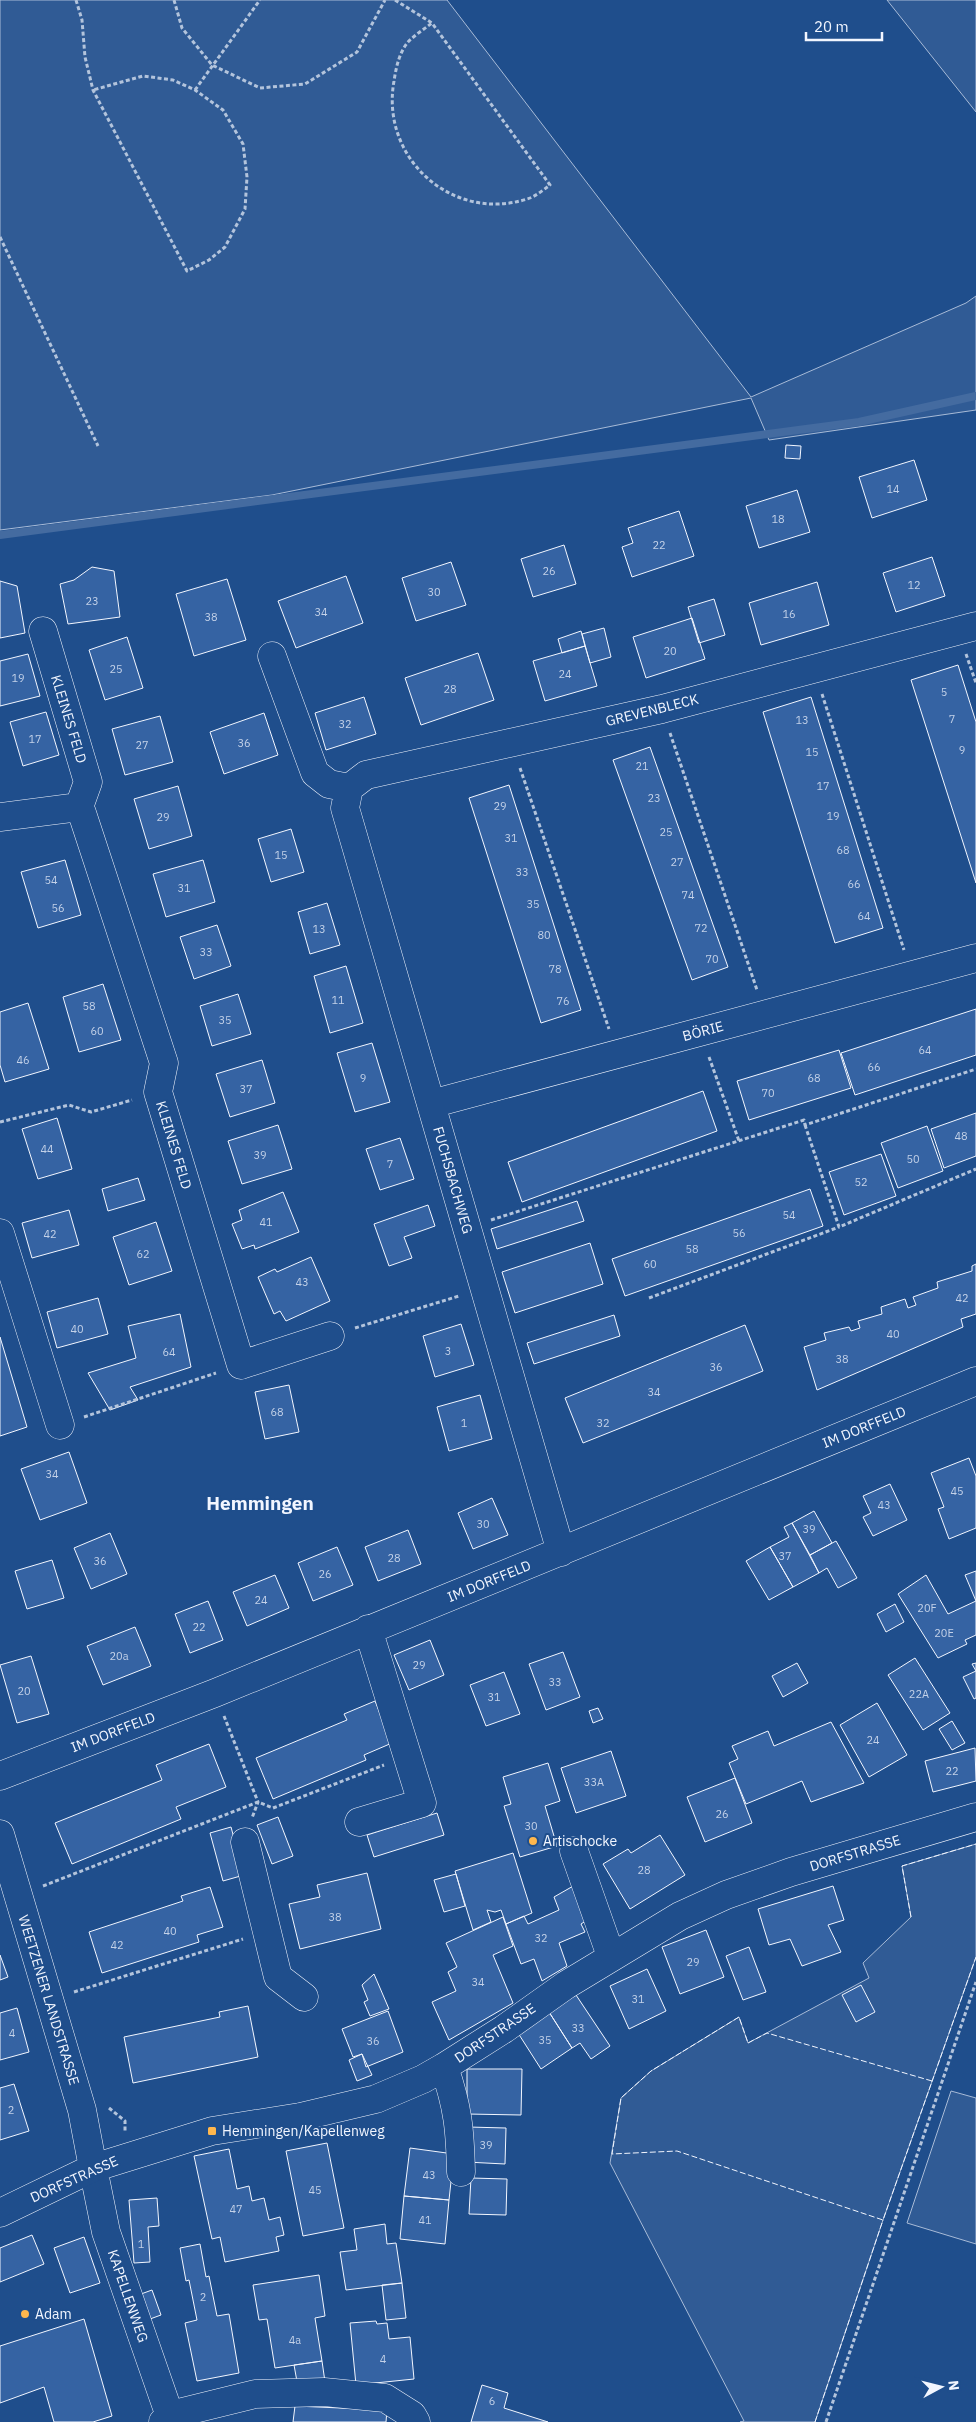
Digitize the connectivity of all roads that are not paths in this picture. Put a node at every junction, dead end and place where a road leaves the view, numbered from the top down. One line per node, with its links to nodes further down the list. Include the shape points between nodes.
1 (976, 626): 4 (street, GREVENBLECK, via 662,708 366,776)
2 (42, 631): 5 (street, KLEINES FELD, via 88,782)
3 (272, 656): 4 (street, via 315,773)
4 (347, 798): 8 (street, FUCHSBACHWEG)
5 (80, 806): 6 (street); 10 (street, KLEINES FELD, via 164,1063 158,1092 241,1365)
6 (0, 817)
7 (976, 958): 8 (street, BÖRIE)
8 (431, 1104): 13 (street, FUCHSBACHWEG)
9 (0, 1233): 12 (street)
10 (330, 1336)
11 (976, 1381): 13 (street, IM DORFFELD)
12 (60, 1425)
13 (560, 1552): 14 (street, IM DORFFELD)
14 (368, 1629): 15 (street, IM DORFFELD, via 215,1693); 17 (street, via 422,1803)
15 (0, 1776)
16 (976, 1817): 21 (street, DORFSTRASSE, via 791,1872 726,1895 680,1916)
17 (359, 1822)
18 (0, 1834): 24 (street, WEETZENER LANDSTRASSE, via 82,2110)
19 (245, 1842): 22 (street, via 278,1977)
20 (574, 1851): 21 (street)
21 (611, 1956): 23 (street, DORFSTRASSE)
22 (304, 1997)
23 (444, 2067): 24 (street, DORFSTRASSE, via 423,2080 376,2099 300,2117 212,2131); 25 (street, via 460,2127)
24 (93, 2168): 26 (street, DORFSTRASSE); 27 (street, KAPELLENWEG, via 106,2232)
25 (461, 2172)
26 (0, 2213)
27 (168, 2420): 28 (street, via 255,2394 324,2392 385,2398 412,2415)
28 (416, 2422)

